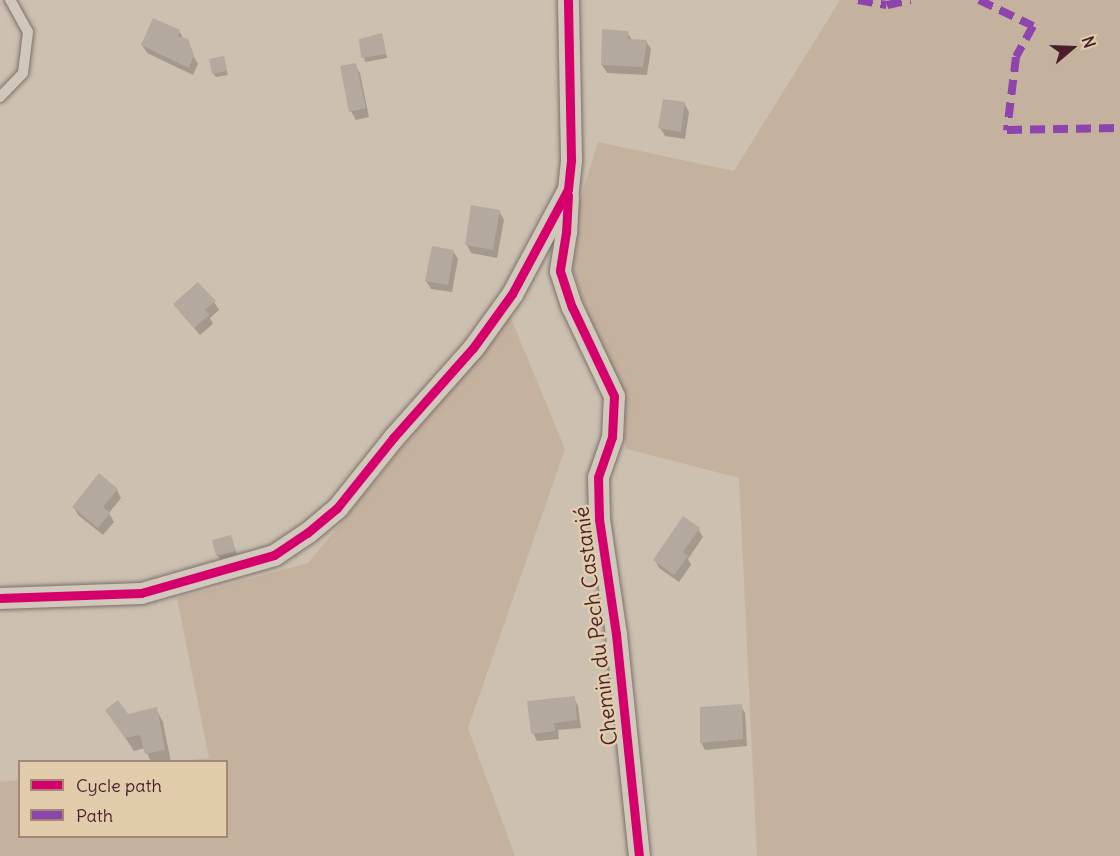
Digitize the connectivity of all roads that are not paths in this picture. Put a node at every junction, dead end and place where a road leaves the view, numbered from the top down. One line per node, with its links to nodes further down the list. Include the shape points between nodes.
1 (10, 0): 3 (lane, via 28,32 23,73)
2 (568, 0): 4 (street, Chemin du Pech Castanié)
3 (0, 97)
4 (568, 189): 5 (street, via 512,294 473,348 393,438 338,508 307,533 274,555 132,595); 6 (street, Chemin du Pech Castanié, via 560,271 572,307 614,396 612,437 598,477 599,519 616,634)
5 (0, 598)
6 (639, 856)

